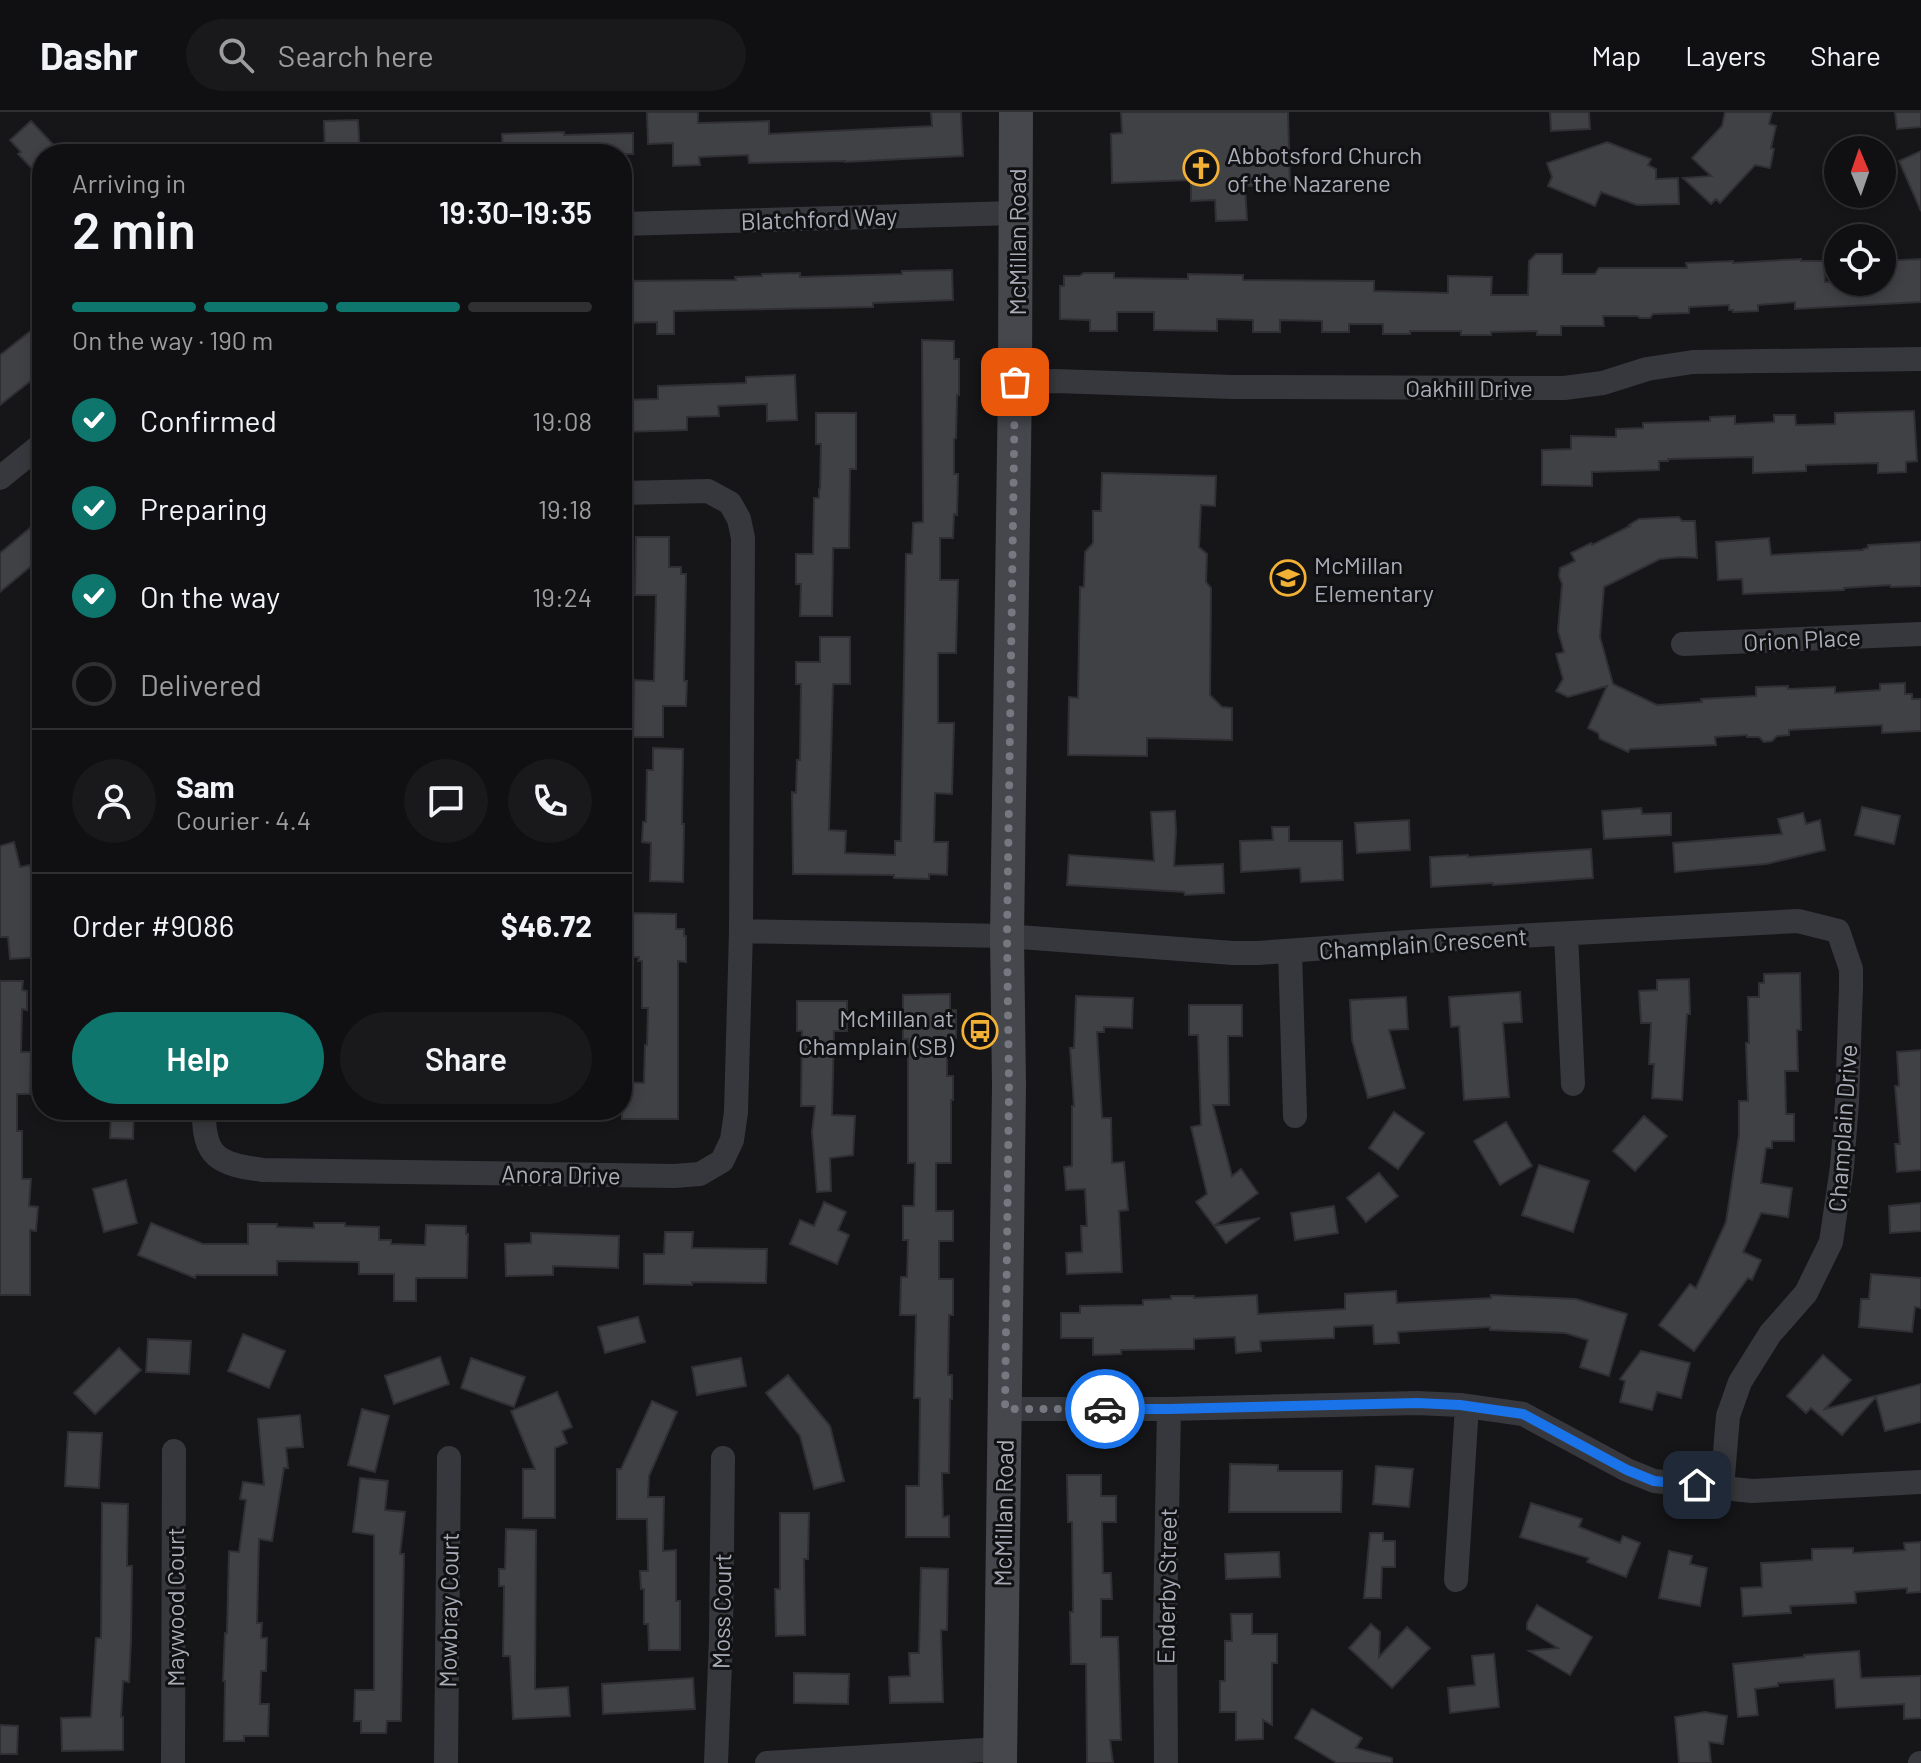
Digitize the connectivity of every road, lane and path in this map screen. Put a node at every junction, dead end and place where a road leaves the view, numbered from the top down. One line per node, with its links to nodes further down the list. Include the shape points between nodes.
1 (1016, 112): 2 (street, McMillan Road)
2 (1016, 213): 3 (street, Blatchford Way); 5 (street, McMillan Road)
3 (632, 224)
4 (1921, 359): 5 (street, Oakhill Drive, via 1693,362 1564,388)
5 (1015, 382): 14 (street, McMillan Road)
6 (32, 452): 7 (street)
7 (0, 478)
8 (632, 493): 11 (street, Anora Drive, via 708,491 730,503 739,519)
9 (1921, 634): 10 (street, Orion Place)
10 (1683, 644)
11 (741, 931): 14 (street); 18 (street, Anora Drive, via 732,1140 722,1161 700,1174 237,1167 216,1157 204,1133)
12 (1838, 931): 13 (street, Champlain Crescent, via 1798,921); 26 (street, Champlain Drive, via 1851,969 1851,987 1842,1167 1831,1242 1806,1293 1770,1334 1740,1382 1728,1416)
13 (1566, 934): 15 (street, Champlain Crescent); 16 (street)
14 (1007, 936): 15 (street, Champlain Crescent, via 1233,953); 20 (street, McMillan Road)
15 (1290, 951): 17 (street)
16 (1573, 1084)
17 (1295, 1116)
18 (204, 1120)
19 (1467, 1406): 21 (street); 26 (street, via 1523,1414 1654,1481); 27 (street)
20 (1005, 1409): 21 (street); 28 (street, McMillan Road)
21 (1169, 1409): 33 (street, Enderby Street)
22 (174, 1451): 29 (street, Maywood Court)
23 (449, 1458): 30 (street, Mowbray Court)
24 (723, 1458): 31 (street, Moss Court)
25 (1921, 1482): 26 (street)
26 (1722, 1488)
27 (1456, 1580)
28 (1000, 1756): 32 (street)
29 (173, 1763)
30 (446, 1763)
31 (716, 1763)
32 (767, 1763)
33 (1166, 1763)

